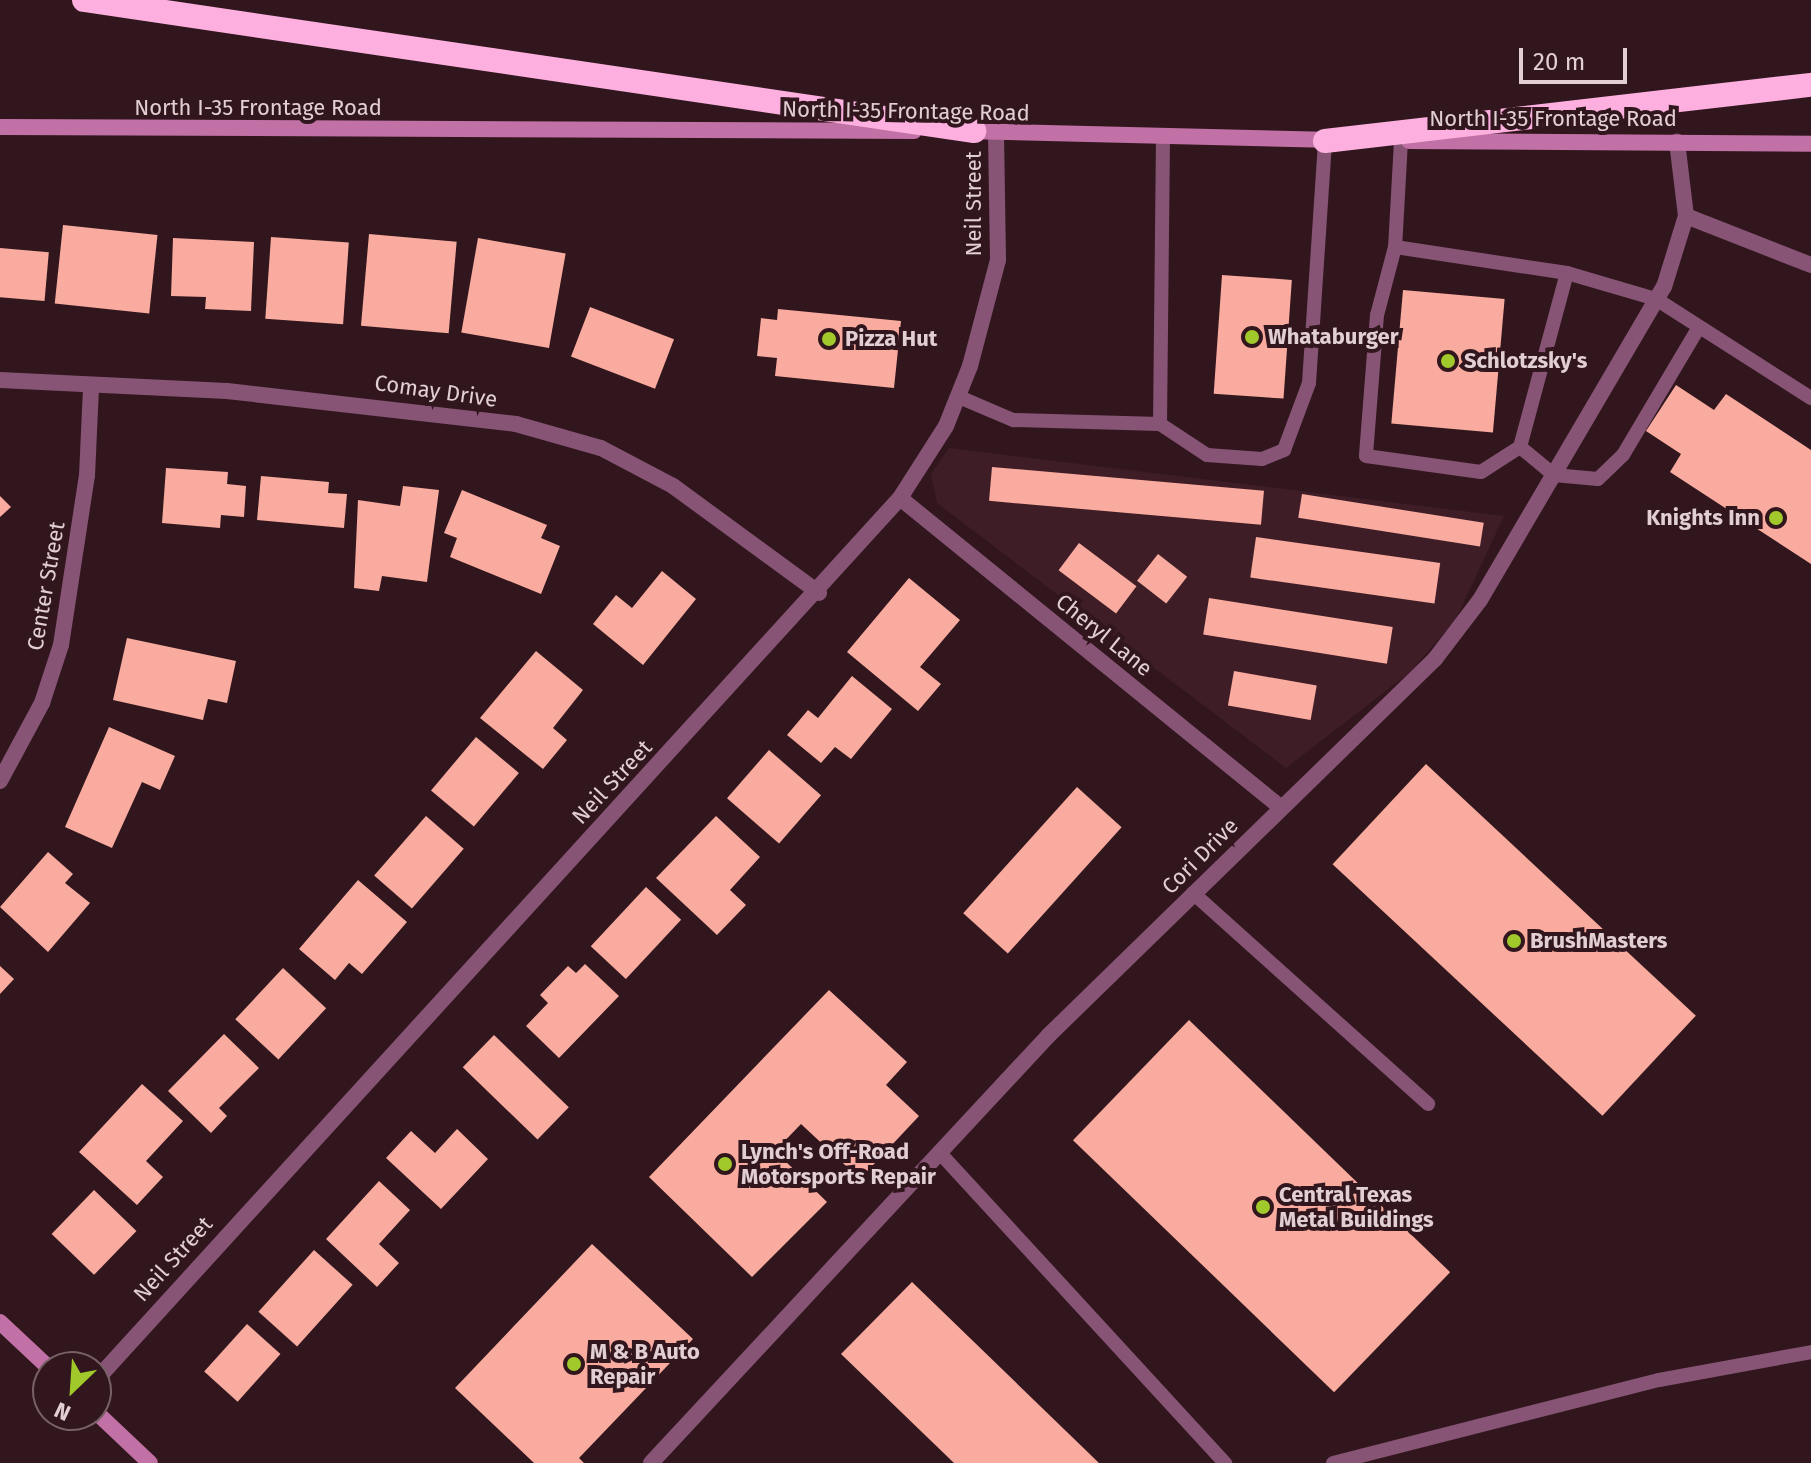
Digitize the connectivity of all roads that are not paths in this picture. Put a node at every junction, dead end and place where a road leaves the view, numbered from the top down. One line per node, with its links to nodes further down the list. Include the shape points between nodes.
1 (84, 0): 4 (highway)
2 (1811, 85): 6 (highway)
3 (0, 127): 4 (main road, North I-35 Frontage Road)
4 (985, 133): 5 (main road, North I-35 Frontage Road); 18 (street, Neil Street, via 998,260)
5 (1163, 138): 6 (main road, North I-35 Frontage Road); 20 (lane)
6 (1325, 141): 7 (main road, North I-35 Frontage Road); 20 (lane, via 1309,383 1284,450 1262,459 1207,455)
7 (1401, 141): 8 (main road, North I-35 Frontage Road); 11 (lane)
8 (1677, 142): 9 (main road, North I-35 Frontage Road); 10 (street)
9 (1811, 144)
10 (1686, 216): 12 (street); 14 (street, Cori Drive)
11 (1395, 247): 13 (lane); 21 (lane, via 1377,315 1366,456 1481,472)
12 (1811, 265)
13 (1567, 273): 14 (lane); 21 (lane)
14 (1656, 299): 15 (lane); 22 (street, Cori Drive)
15 (1699, 327): 19 (lane); 22 (lane, via 1623,455 1598,479)
16 (0, 380): 17 (street, Comay Drive)
17 (91, 387): 24 (street, Comay Drive, via 401,406 573,440 673,486); 25 (street, Center Street, via 87,476 61,645 42,703)
18 (959, 397): 20 (lane, via 1013,420); 23 (street, Neil Street)
19 (1811, 398)
20 (1160, 424)
21 (1520, 447): 22 (lane)
22 (1554, 475): 26 (street, Cori Drive, via 1480,600 1435,659)
23 (900, 498): 24 (street, Neil Street); 26 (street, Cheryl Lane)
24 (819, 593): 33 (street, Neil Street)
25 (0, 781)
26 (1280, 807): 27 (street, Cori Drive)
27 (1193, 893): 28 (lane); 29 (street, Cori Drive)
28 (1428, 1104)
29 (939, 1152): 36 (street, Cori Drive); 37 (lane)
30 (0, 1322): 31 (main road)
31 (32, 1352)
32 (1811, 1352): 38 (lane, via 1659,1380)
33 (112, 1363)
34 (112, 1427): 35 (main road)
35 (150, 1463)
36 (651, 1463)
37 (1225, 1463)
38 (1333, 1463)

